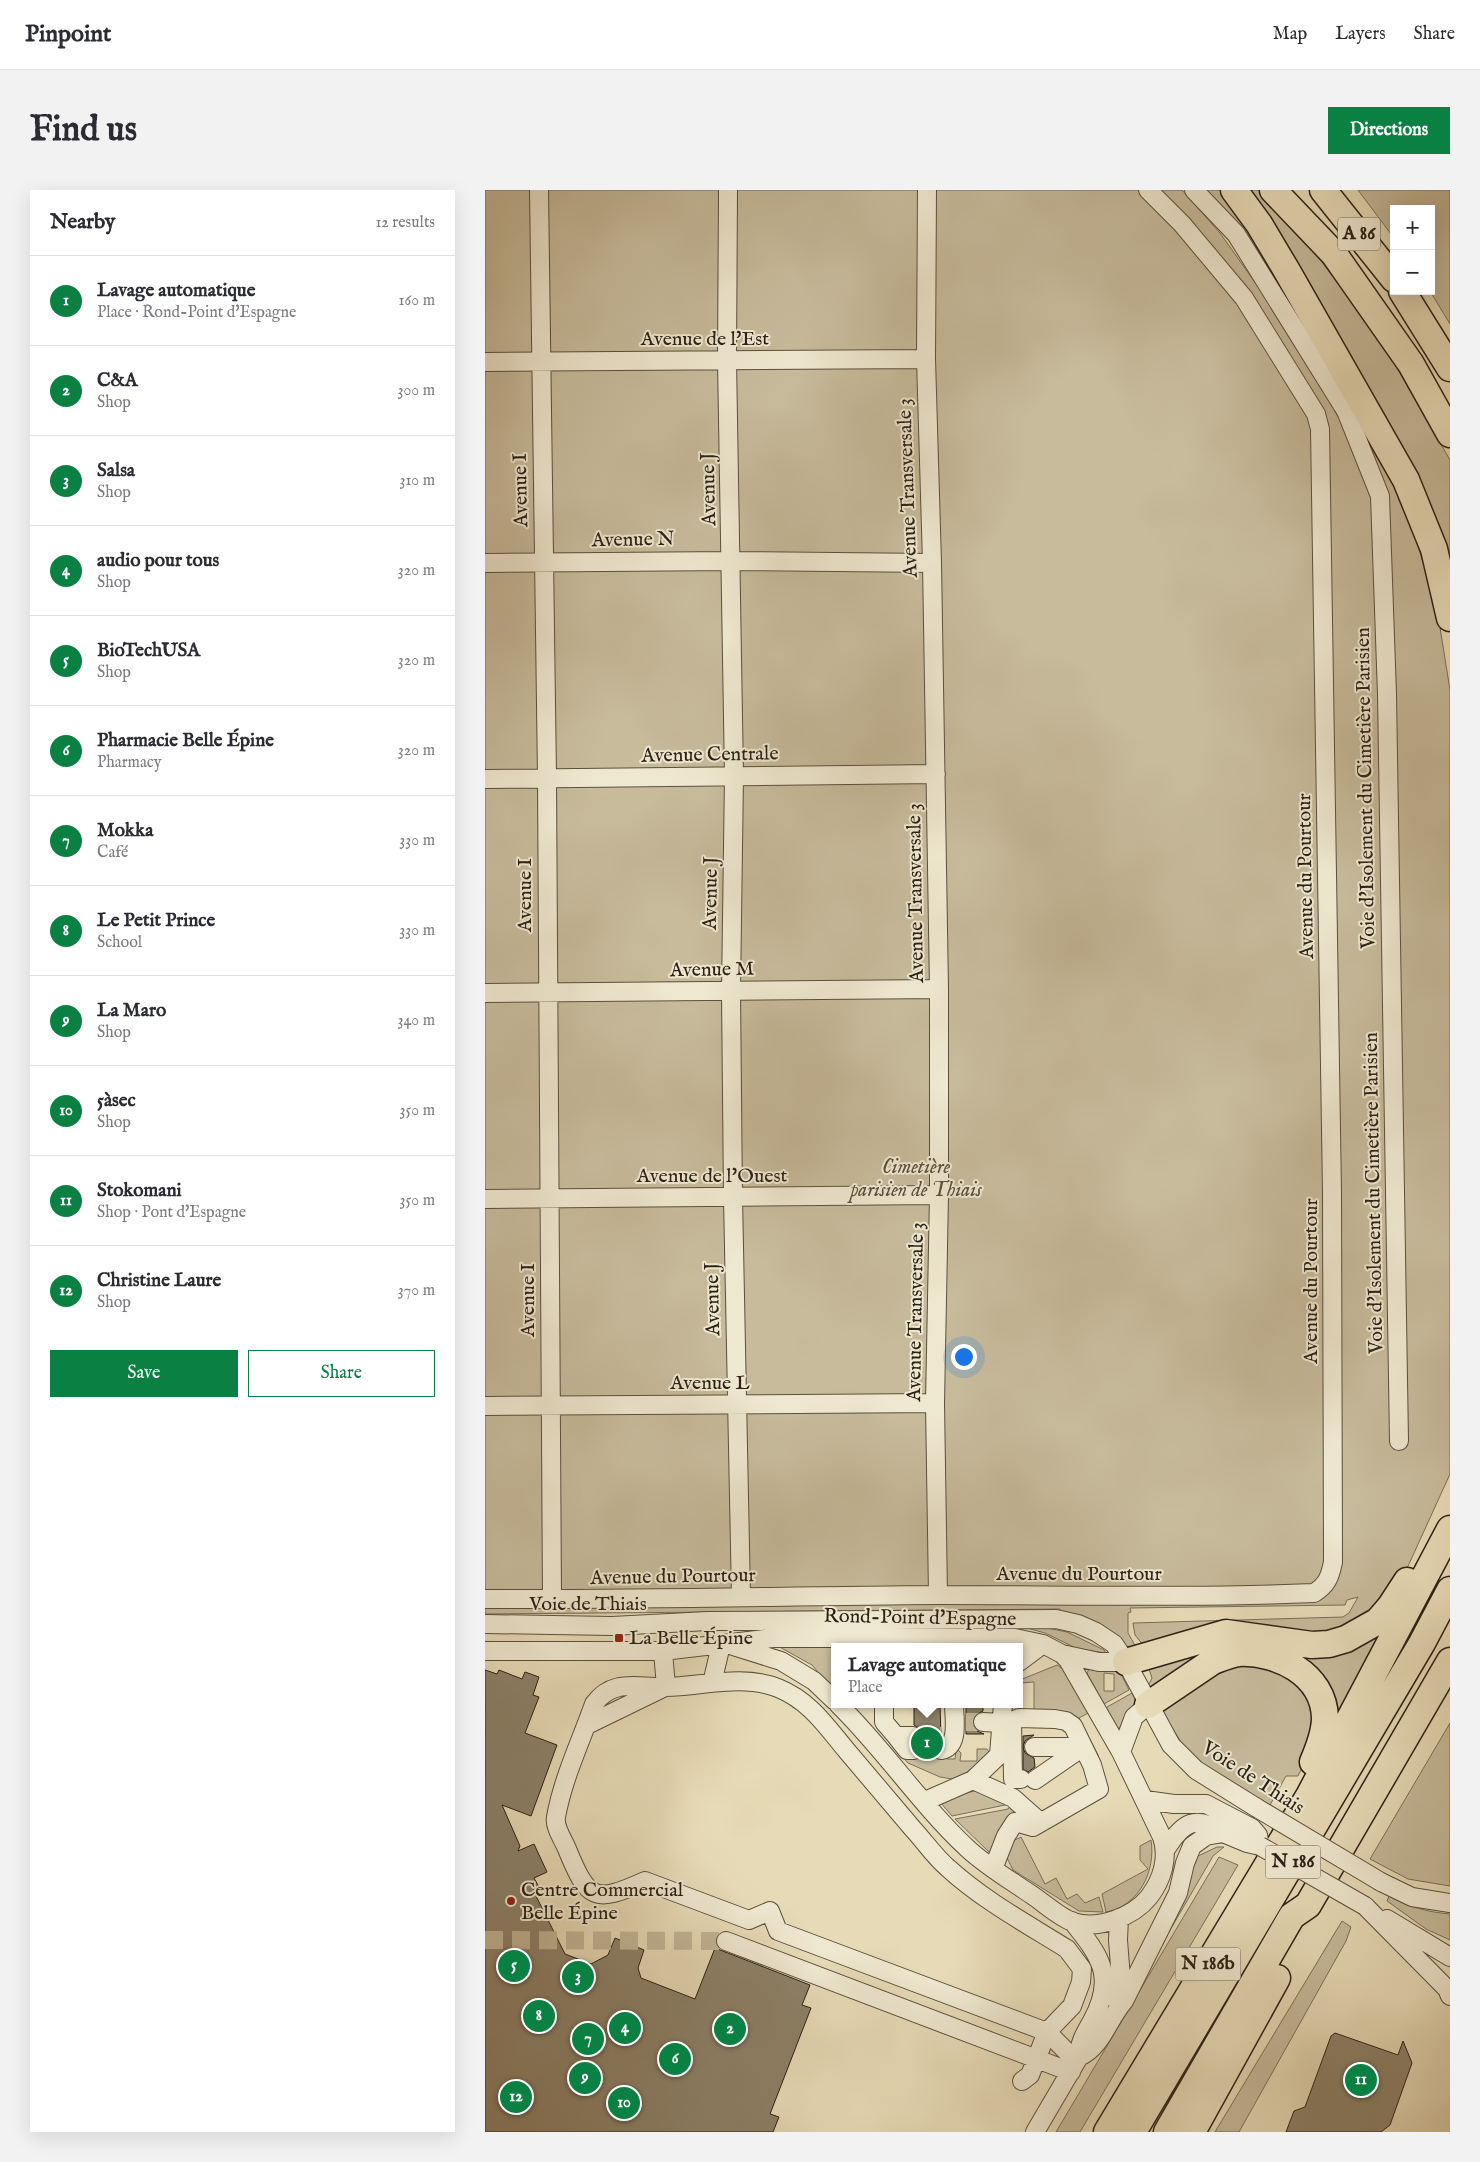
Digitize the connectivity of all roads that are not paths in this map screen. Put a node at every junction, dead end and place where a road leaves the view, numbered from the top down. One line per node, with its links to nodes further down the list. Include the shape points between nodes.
1 (539, 190): 14 (street, Avenue I)
2 (728, 190): 12 (street, Avenue J)
3 (927, 190): 11 (street, Avenue Transversale 3)
4 (1148, 190): 41 (street, Avenue du Pourtour, via 1183,224 1245,298 1315,414 1320,428 1332,1193 1333,1562 1330,1578 1323,1588 1314,1593)
5 (1193, 190): 38 (street, Voie d'Isolement du Cimetière Parisien, via 1236,234 1341,403 1380,496 1387,694)
6 (1234, 190): 21 (highway, via 1287,271 1406,480 1434,549)
7 (1273, 190): 16 (highway, A 86, via 1334,254 1411,364)
8 (1323, 190): 9 (highway, A 86)
9 (1390, 274)
10 (1405, 295): 15 (highway)
11 (926, 359): 12 (street, Avenue de l'Est); 20 (street, Avenue Transversale 3)
12 (727, 360): 14 (street, Avenue de l'Est); 17 (street, Avenue J)
13 (485, 362): 14 (street, Avenue de l'Est)
14 (541, 362): 18 (street, Avenue I)
15 (1450, 368)
16 (1450, 434)
17 (731, 561): 18 (street, Avenue N); 20 (street, Avenue N); 23 (street, Avenue J)
18 (543, 562): 19 (street, Avenue N); 24 (street, Avenue I)
19 (485, 563)
20 (932, 563): 22 (street, Avenue Transversale 3)
21 (1450, 618)
22 (936, 774): 23 (street, Avenue Centrale); 26 (street, Avenue Transversale 3)
23 (734, 776): 24 (street, Avenue Centrale); 27 (street, Avenue J)
24 (547, 778): 25 (street, Avenue Centrale); 28 (street, Avenue I)
25 (485, 779)
26 (939, 989): 27 (street, Avenue M); 30 (street, Avenue Transversale 3)
27 (731, 991): 28 (street, Avenue M); 31 (street, Avenue J)
28 (547, 992): 29 (street, Avenue M); 32 (street, Avenue I)
29 (485, 993)
30 (939, 1195): 31 (street, Avenue de l'Ouest); 34 (street, Avenue Transversale 3)
31 (733, 1197): 32 (street, Avenue de l'Ouest); 35 (street, Avenue J)
32 (548, 1198): 33 (street, Avenue de l'Ouest); 37 (street, Avenue I)
33 (485, 1199)
34 (935, 1403): 35 (street, Avenue L); 41 (street, Avenue Transversale 3)
35 (736, 1404): 37 (street, Avenue L); 42 (street, Avenue J)
36 (485, 1406): 37 (street, Avenue L)
37 (550, 1406): 44 (street, Avenue I)
38 (1399, 1441)
39 (1448, 1533): 55 (highway, via 1428,1547 1378,1621 1346,1640 1312,1645 1226,1633); 74 (highway, N 186b)
40 (1450, 1590): 100 (highway, N 186)
41 (939, 1595): 42 (street, Avenue du Pourtour)
42 (741, 1597): 44 (street, Avenue du Pourtour)
43 (485, 1599): 44 (street, Avenue du Pourtour)
44 (552, 1600)
45 (485, 1624): 55 (street, Voie de Thiais, via 612,1626 708,1621 1056,1619 1096,1632 1113,1644)
46 (890, 1642): 47 (street, Rond-Point d'Espagne); 49 (street, Rond-Point d'Espagne, via 773,1638)
47 (945, 1643): 48 (street, Rond-Point d'Espagne, via 1015,1638)
48 (1043, 1644): 52 (street, Rond-Point d'Espagne); 53 (street)
49 (724, 1645): 51 (street, Rond-Point d'Espagne); 56 (street); 58 (street, via 781,1661 813,1681)
50 (485, 1651): 51 (street, Rond-Point d'Espagne)
51 (663, 1652): 57 (street)
52 (1062, 1654): 55 (street, via 1099,1662); 72 (street, Rond-Point d'Espagne)
53 (1023, 1659)
54 (1450, 1660): 85 (highway, N 186)
55 (1126, 1662): 59 (street, Voie de Thiais)
56 (712, 1683): 57 (street); 82 (street, via 760,1683 808,1704)
57 (666, 1687): 93 (street, via 622,1686 609,1689 594,1704 556,1820 577,1874 587,1888 603,1895 615,1895 645,1881 749,1920 770,1911 778,1931)
58 (831, 1697)
59 (1148, 1705): 72 (street, via 1134,1717); 74 (highway, via 1224,1656 1252,1654 1289,1664 1313,1684 1324,1712 1324,1730 1308,1772); 84 (street, Voie de Thiais, bridge, via 1171,1745 1196,1770 1381,1882 1412,1897)
60 (842, 1708): 67 (street)
61 (857, 1708): 67 (street)
62 (884, 1708): 68 (street, via 884,1722)
63 (957, 1708): 65 (street)
64 (1003, 1708): 66 (street)
65 (968, 1722): 66 (street); 69 (street, via 944,1736)
66 (1002, 1723): 70 (street)
67 (860, 1726): 76 (street)
68 (908, 1740)
69 (941, 1743)
70 (1017, 1747): 71 (street); 71 (street, via 1013,1780 1028,1780); 71 (street, via 1011,1723 1019,1718 1066,1722 1073,1726); 73 (street, via 997,1756)
71 (1083, 1747): 77 (street, via 1099,1789)
72 (1121, 1752): 75 (street, Rond-Point d'Espagne)
73 (973, 1780): 76 (street); 77 (street, via 1013,1798)
74 (1309, 1796): 99 (highway, N 186b)
75 (1145, 1800): 79 (street, via 1206,1804); 81 (street, Rond-Point d'Espagne)
76 (925, 1801): 80 (street)
77 (1037, 1824): 83 (street, via 1015,1822)
78 (1223, 1833): 79 (street); 81 (street, via 1206,1822 1194,1822 1182,1829); 92 (street, via 1199,1840 1189,1852 1172,1906)
79 (1244, 1833): 86 (street, bridge, via 1260,1846)
80 (968, 1848): 82 (street); 83 (street)
81 (1166, 1849): 87 (street, via 1164,1867 1149,1897 1141,1906)
82 (949, 1868): 93 (street, via 979,1892 1067,1949 1078,1962 1081,1982 1072,2006)
83 (993, 1869): 88 (street)
84 (1450, 1903)
85 (1308, 1904): 101 (highway, N 186, via 1292,1916); 102 (highway, via 1306,1924)
86 (1365, 1906): 90 (street); 91 (street)
87 (1119, 1918): 88 (street, via 1090,1924); 92 (street, via 1117,1940 1121,1979)
88 (1072, 1922): 94 (street, via 1091,1945 1104,1971 1100,2005)
89 (725, 1941): 95 (street)
90 (1450, 1957)
91 (1449, 1992)
92 (1117, 2009): 96 (street, via 1098,2042)
93 (1052, 2028): 94 (street); 95 (street); 96 (street)
94 (1085, 2034): 96 (street)
95 (1037, 2060): 96 (street); 97 (street, via 1030,2076)
96 (1075, 2063): 98 (street)
97 (1022, 2081)
98 (1035, 2132)
99 (1107, 2132)
100 (1133, 2132)
101 (1167, 2132)
102 (1192, 2132)

